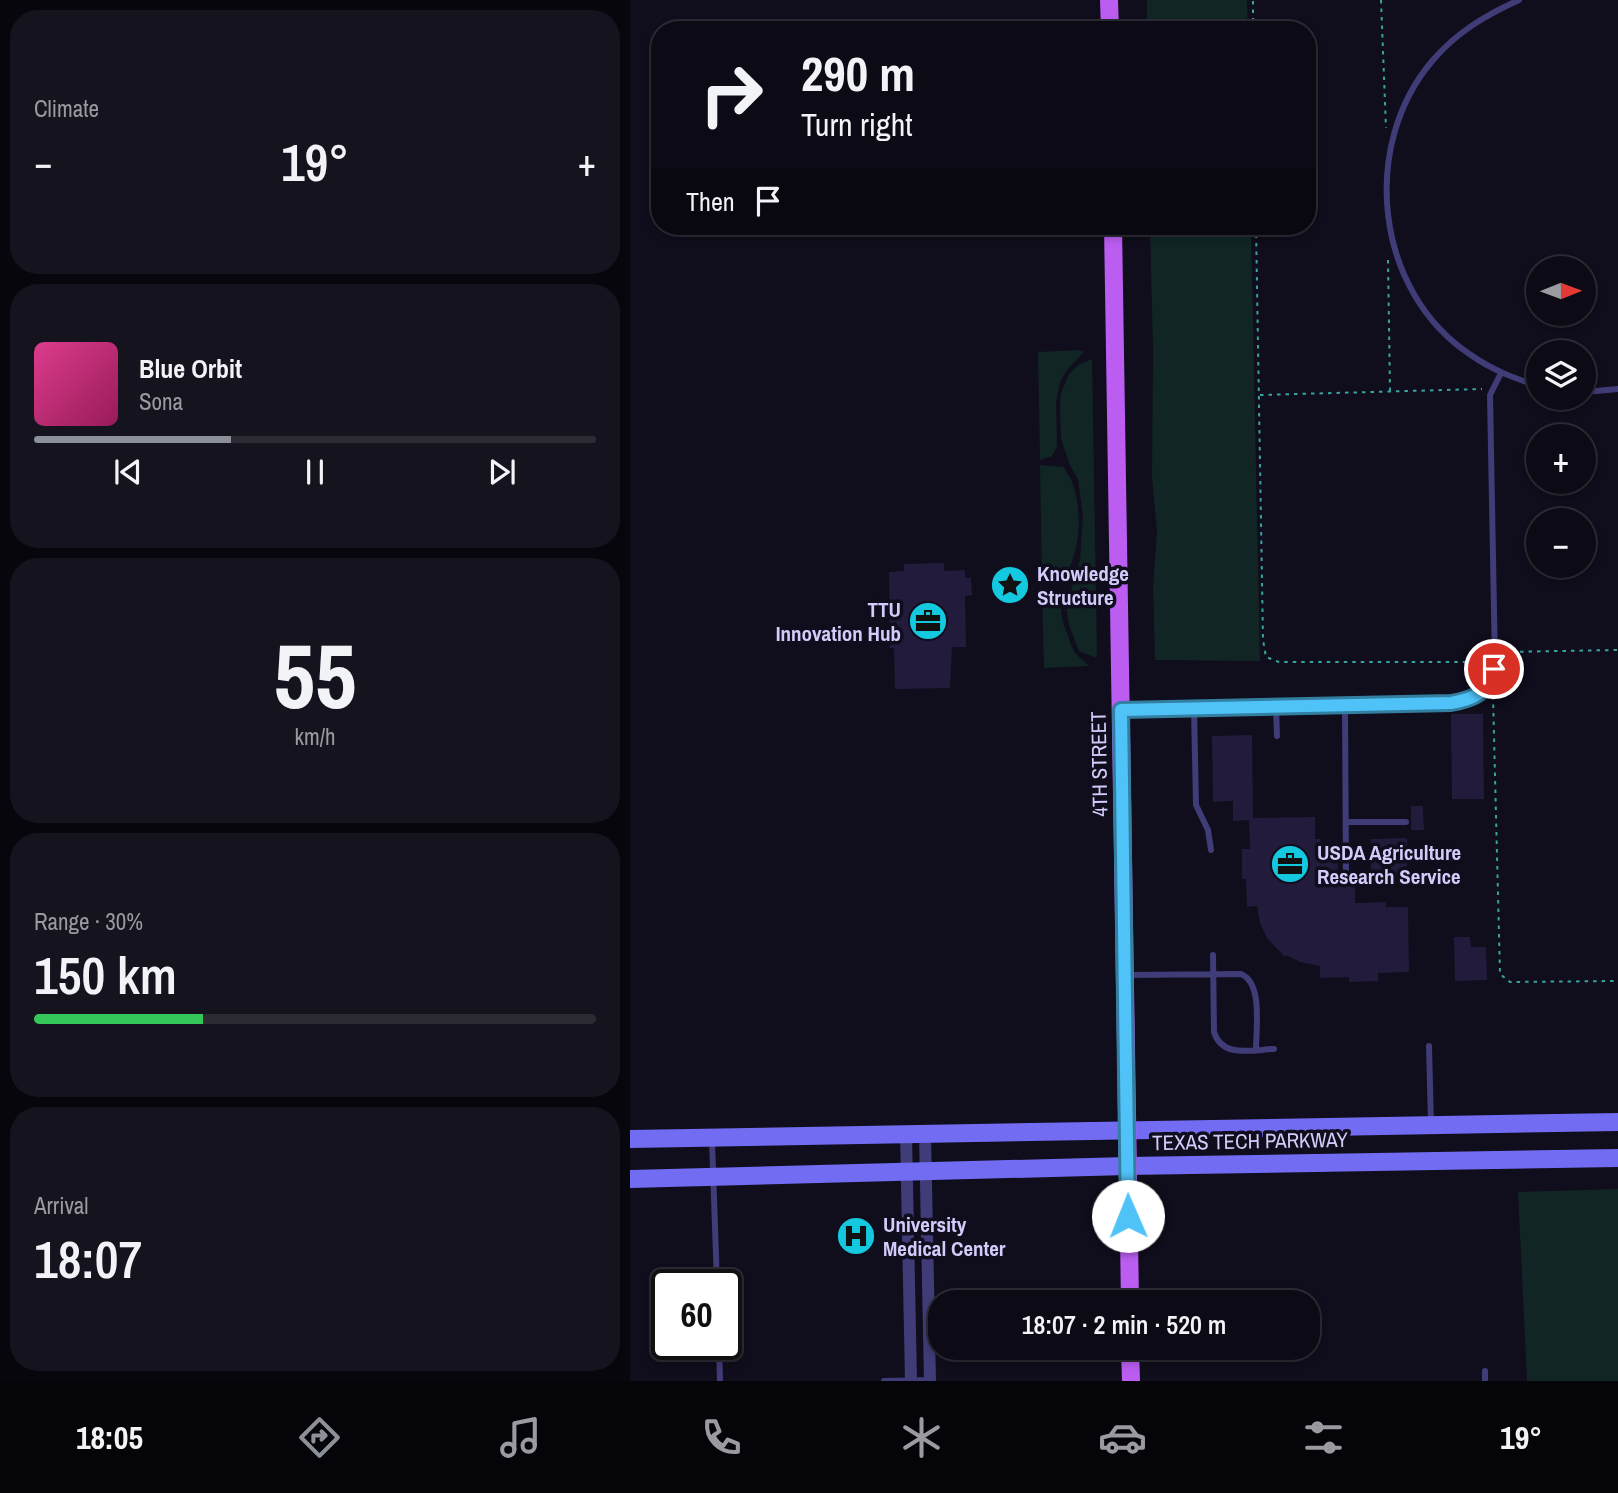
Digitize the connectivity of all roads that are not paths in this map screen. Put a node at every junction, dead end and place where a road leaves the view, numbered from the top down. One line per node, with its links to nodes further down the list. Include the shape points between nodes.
1 (1109, 0): 3 (main road)
2 (1519, 0): 5 (lane, via 1458,34 1432,60 1396,124 1385,197 1401,269 1419,301 1441,330)
3 (1110, 21)
4 (1113, 235): 12 (main road, 4TH STREET)
5 (1501, 373): 6 (lane); 9 (lane, via 1491,391 1495,652 1489,685 1469,700 1451,703)
6 (1526, 382)
7 (1618, 389): 8 (lane)
8 (1596, 391)
9 (1345, 706): 10 (lane); 14 (lane)
10 (1276, 707): 11 (lane); 13 (lane)
11 (1194, 709): 12 (lane); 16 (lane, via 1196,805)
12 (1121, 710): 20 (main road, 4TH STREET)
13 (1277, 736)
14 (1346, 822): 15 (lane); 17 (lane)
15 (1405, 822)
16 (1212, 850)
17 (1346, 879)
18 (1213, 955): 19 (lane)
19 (1213, 974): 20 (lane); 23 (lane, via 1216,1040 1229,1050); 23 (lane, via 1241,974 1252,982 1256,990)
20 (1125, 975): 26 (main road, 4TH STREET)
21 (1429, 1046): 25 (lane)
22 (1274, 1049): 23 (lane)
23 (1256, 1050)
24 (1618, 1122): 25 (main road, TEXAS TECH PARKWAY)
25 (1431, 1125): 26 (main road, TEXAS TECH PARKWAY)
26 (1126, 1130): 27 (main road, TEXAS TECH PARKWAY); 32 (main road, 4TH STREET)
27 (925, 1133): 28 (main road, TEXAS TECH PARKWAY); 33 (street)
28 (906, 1134): 29 (main road, TEXAS TECH PARKWAY); 34 (street)
29 (712, 1137): 30 (main road, TEXAS TECH PARKWAY); 35 (lane)
30 (630, 1139)
31 (1618, 1158): 32 (main road, TEXAS TECH PARKWAY)
32 (1127, 1166): 33 (main road, TEXAS TECH PARKWAY); 38 (main road, 4TH STREET)
33 (926, 1170): 34 (main road, TEXAS TECH PARKWAY); 42 (street)
34 (907, 1171): 35 (main road, TEXAS TECH PARKWAY); 45 (street)
35 (713, 1176): 36 (main road, TEXAS TECH PARKWAY); 37 (lane)
36 (630, 1179)
37 (716, 1269)
38 (1130, 1290)
39 (719, 1360): 43 (lane)
40 (1130, 1360): 46 (main road)
41 (1485, 1371): 47 (lane)
42 (930, 1380): 45 (lane)
43 (720, 1381)
44 (884, 1381): 45 (lane)
45 (911, 1381)
46 (1131, 1381)
47 (1485, 1381)

